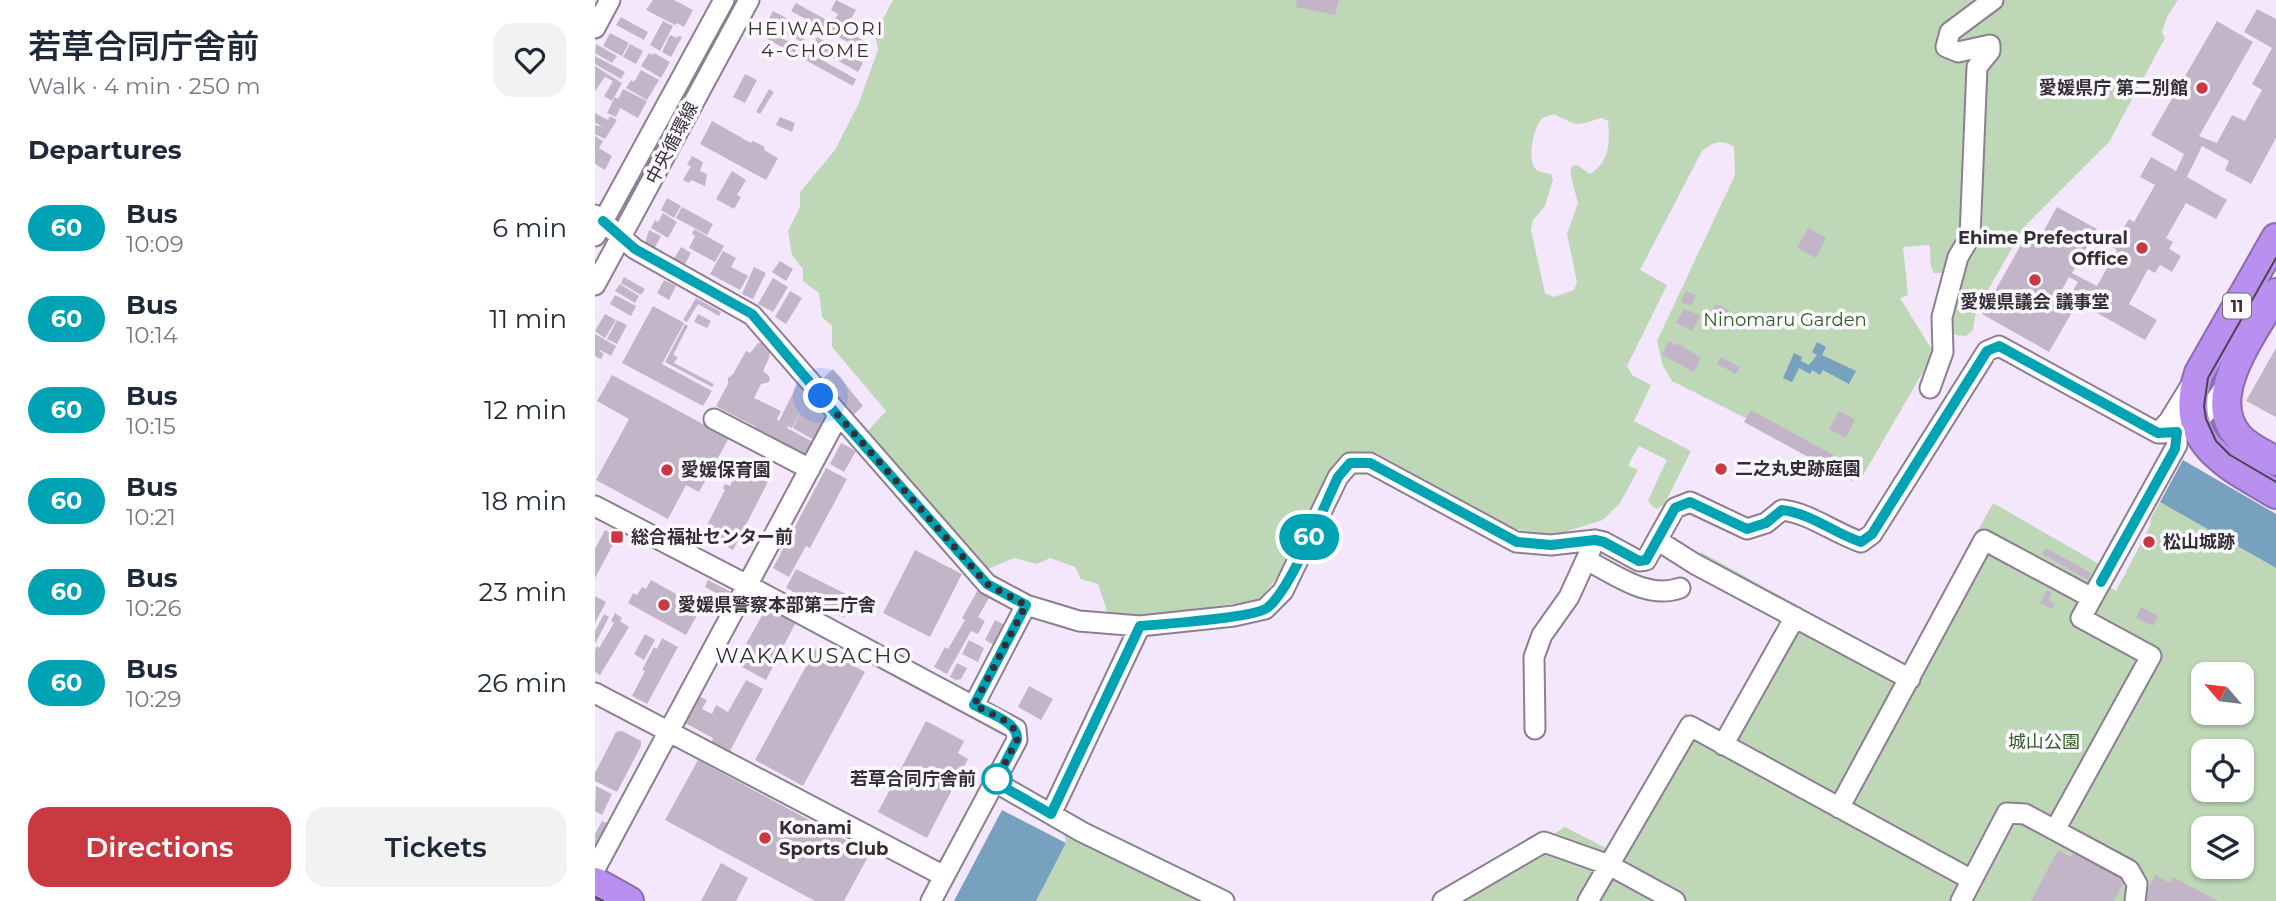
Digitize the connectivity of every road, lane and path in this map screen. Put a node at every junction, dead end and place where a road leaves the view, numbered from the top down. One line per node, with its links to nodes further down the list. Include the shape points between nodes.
1 (610, 0): 5 (street)
2 (724, 0): 6 (street, 中央循環線)
3 (749, 0): 7 (street, 中央循環線)
4 (1993, 0): 15 (street, via 1950,32 1946,47 1958,52 1990,45 1990,51 1977,67 1970,237 1958,257 1945,305 1943,352)
5 (595, 28)
6 (671, 97): 7 (street); 8 (street, 中央循環線)
7 (691, 107): 9 (street, 中央循環線)
8 (598, 224): 9 (street)
9 (621, 238): 11 (street, 中央循環線); 16 (street, via 752,314)
10 (2273, 251): 13 (highway, 11)
11 (595, 285)
12 (2276, 293): 14 (highway, 11)
13 (2199, 373): 18 (highway, 11); 18 (street, via 2169,421)
14 (2230, 378): 18 (street, via 2214,403); 19 (highway, 11, via 2225,405)
15 (1930, 388)
16 (838, 416): 21 (street); 30 (street, via 987,584)
17 (714, 419): 21 (street)
18 (2177, 429): 19 (street, via 2218,428); 22 (highway, via 2202,440 2231,467); 25 (street, via 1999,346 1987,351 1872,534 1861,542 1797,512 1782,510 1766,523 1747,529 1690,502 1675,508); 29 (street, via 2175,449)
19 (2240, 438): 20 (highway)
20 (2276, 461)
21 (810, 469): 27 (street)
22 (2276, 494)
23 (595, 506): 27 (street)
24 (1595, 540): 25 (street, via 1639,561 1646,560); 26 (street); 32 (street, via 1551,545 1517,542 1370,463 1350,463 1338,477 1283,592 1265,609)
25 (1657, 540): 31 (street)
26 (1586, 560): 28 (street, via 1649,592); 36 (street, via 1534,657)
27 (749, 586): 35 (street); 37 (street)
28 (1680, 588)
29 (2096, 590): 33 (street, via 1984,540); 42 (street, via 2081,618 2151,656)
30 (1026, 605): 32 (street, via 1079,621); 35 (street)
31 (1795, 617): 33 (street); 38 (street)
32 (1140, 626): 41 (street)
33 (1910, 679): 40 (street)
34 (595, 693): 37 (street)
35 (974, 705): 39 (street, via 1016,729 1018,738)
36 (1535, 729)
37 (670, 732): 44 (street); 45 (street)
38 (1723, 745): 40 (street); 43 (street, via 1691,726)
39 (995, 782): 41 (street); 45 (street)
40 (1839, 808): 46 (street)
41 (1051, 814): 50 (street)
42 (2056, 830): 46 (street, via 2025,814 2007,813); 55 (street, via 2129,870 2137,884)
43 (1609, 865): 51 (street, via 1544,842); 52 (street); 53 (street)
44 (595, 869)
45 (944, 876): 49 (street)
46 (1972, 880): 54 (street)
47 (595, 882): 48 (highway)
48 (629, 901)
49 (931, 901)
50 (1224, 901)
51 (1443, 901)
52 (1588, 901)
53 (1675, 901)
54 (1961, 901)
55 (2135, 901)

